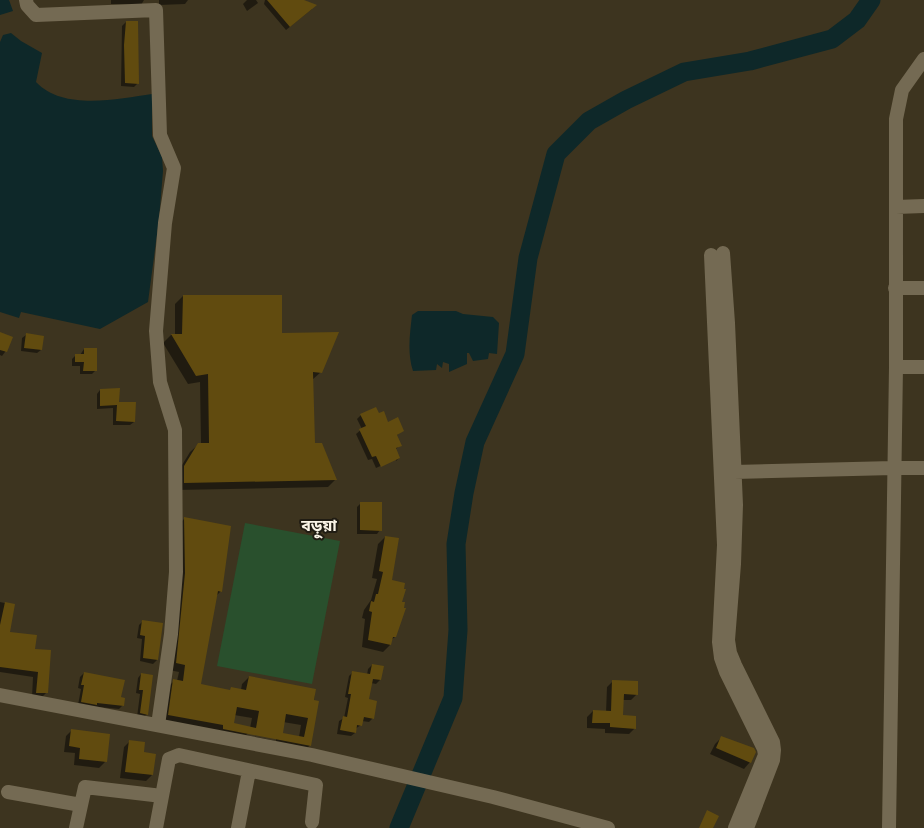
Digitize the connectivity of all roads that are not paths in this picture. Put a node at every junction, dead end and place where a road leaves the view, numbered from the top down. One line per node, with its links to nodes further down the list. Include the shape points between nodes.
1 (26, 0): 16 (street, via 36,15 156,10 160,134 174,168 165,223 156,330 160,382 175,430 176,572)
2 (922, 64): 4 (street, via 902,90 896,119)
3 (924, 206): 4 (street)
4 (896, 207): 5 (street)
5 (894, 288): 6 (street); 9 (street)
6 (924, 288)
7 (714, 323): 8 (street); 8 (street, via 717,254); 15 (street, via 724,545 718,642 726,672)
8 (728, 323): 13 (street)
9 (896, 367): 10 (street); 11 (street)
10 (924, 367)
11 (893, 468): 12 (street); 13 (street); 28 (street)
12 (924, 468)
13 (734, 472): 15 (street, via 736,533 728,640)
14 (0, 696): 16 (street)
15 (744, 696): 26 (street, via 765,755); 27 (street, via 773,742 774,750)
16 (158, 725): 25 (street, via 312,754)
17 (250, 771): 19 (street, via 179,755 169,760); 21 (street, via 316,785); 24 (street)
18 (8, 792): 20 (street)
19 (162, 796): 20 (street, via 85,787); 23 (street)
20 (81, 805): 22 (street)
21 (312, 822)
22 (76, 828)
23 (156, 828)
24 (238, 828)
25 (608, 828)
26 (735, 828)
27 (747, 828)
28 (889, 828)

